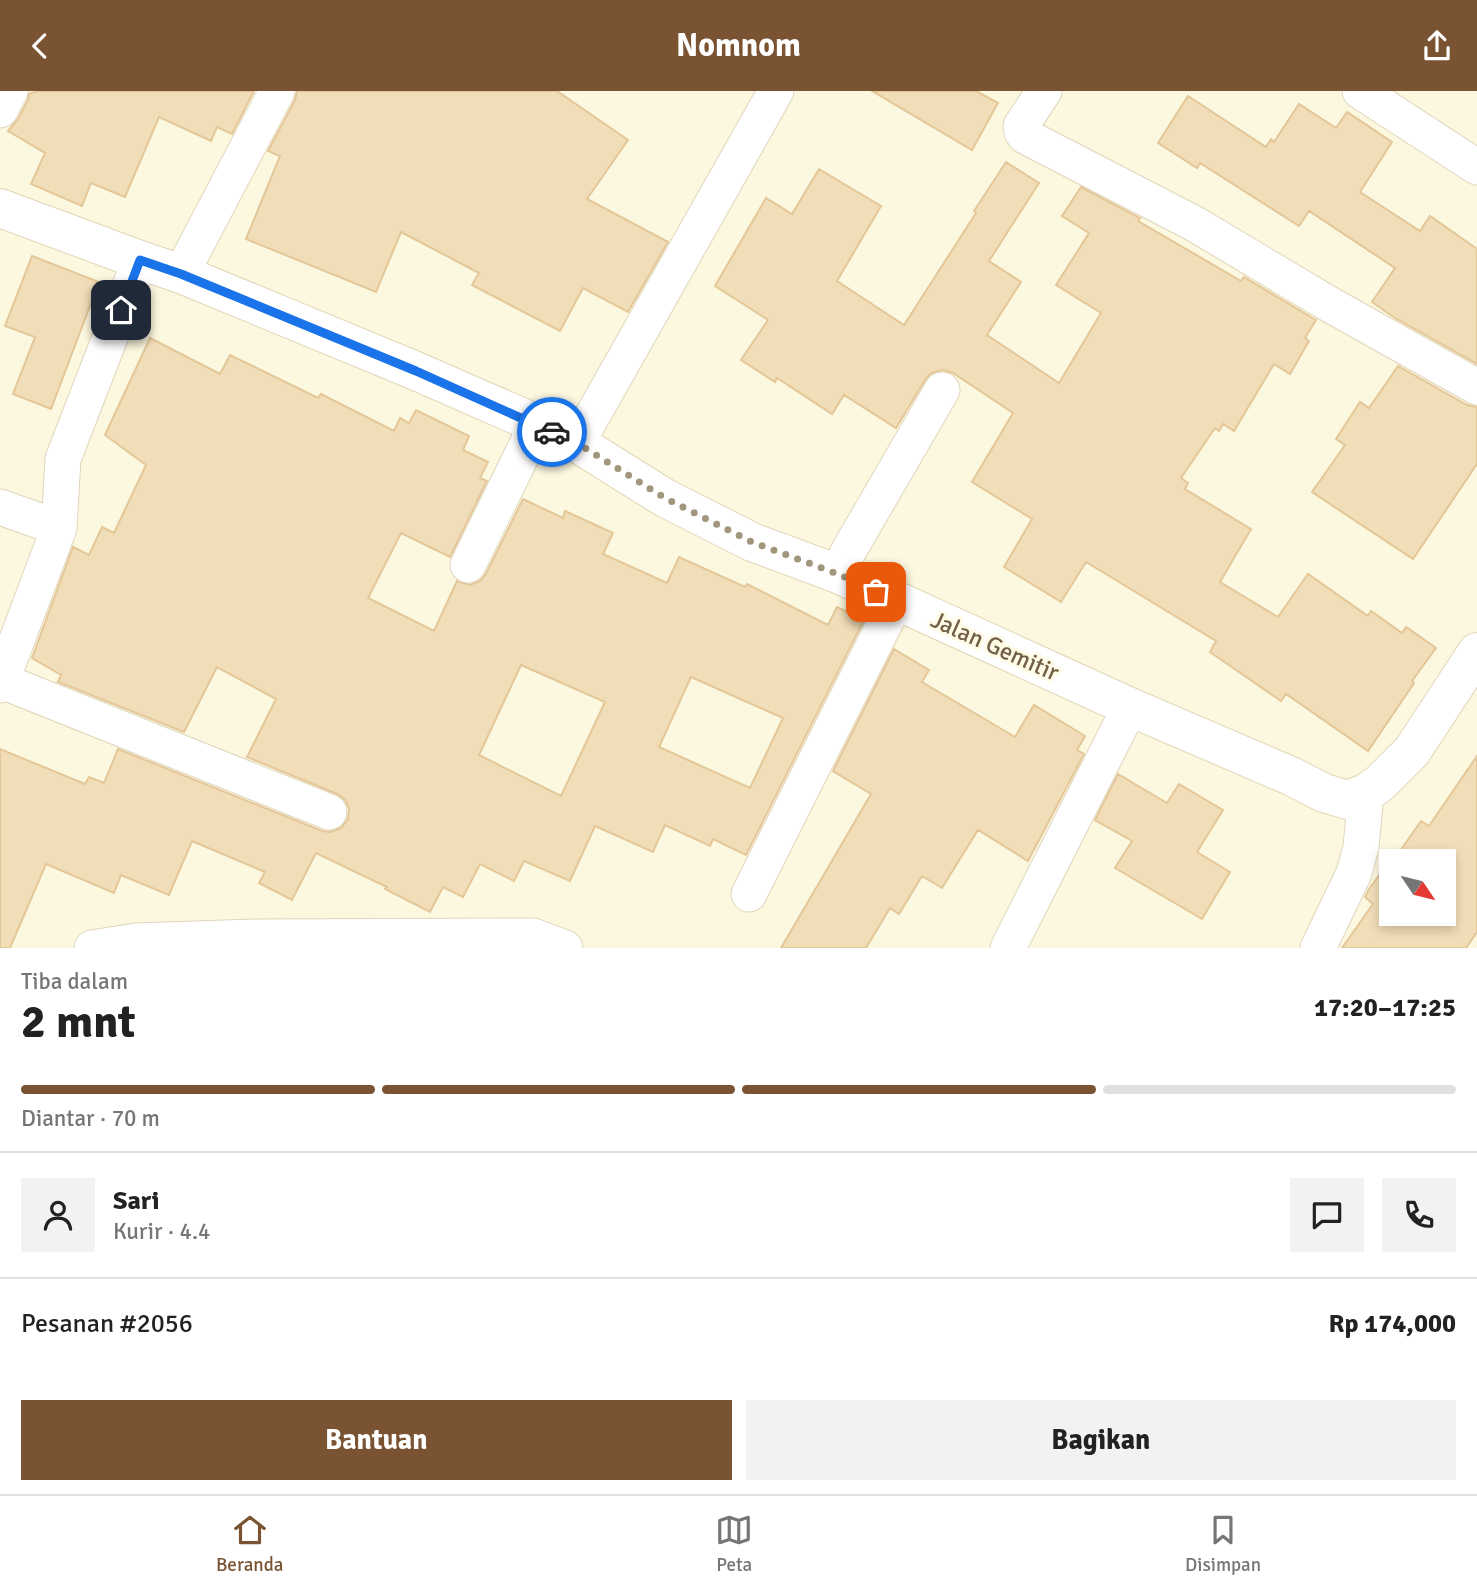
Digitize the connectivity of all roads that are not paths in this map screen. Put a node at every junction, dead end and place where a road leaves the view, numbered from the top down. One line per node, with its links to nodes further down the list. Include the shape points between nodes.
1 (10, 91): 6 (street)
2 (277, 91): 10 (street)
3 (776, 91): 14 (street)
4 (1044, 91): 11 (street, via 1021,126 1025,136 1195,225)
5 (1360, 91): 7 (street)
6 (0, 110)
7 (1477, 167)
8 (0, 208): 9 (street, Jalan Gemitir)
9 (140, 260): 10 (street, Jalan Gemitir); 16 (street, via 63,459)
10 (181, 274): 13 (street, Jalan Gemitir)
11 (1477, 387)
12 (942, 390): 18 (street)
13 (537, 424): 14 (street, Jalan Gemitir); 17 (street)
14 (577, 443): 18 (street, Jalan Gemitir, via 665,498 752,542)
15 (0, 507): 16 (street)
16 (60, 527): 21 (street)
17 (468, 565)
18 (838, 574): 19 (street, Jalan Gemitir)
19 (896, 601): 22 (street, Jalan Gemitir); 25 (street)
20 (1477, 652): 23 (street, via 1412,751)
21 (1, 683): 24 (street)
22 (1130, 707): 23 (street, Jalan Gemitir, via 1324,793 1348,800); 29 (street)
23 (1366, 793): 30 (street, via 1354,873)
24 (329, 812)
25 (750, 894)
26 (253, 942): 27 (street); 28 (street, via 136,940)
27 (543, 944)
28 (92, 948)
29 (1008, 948)
30 (1318, 948)

